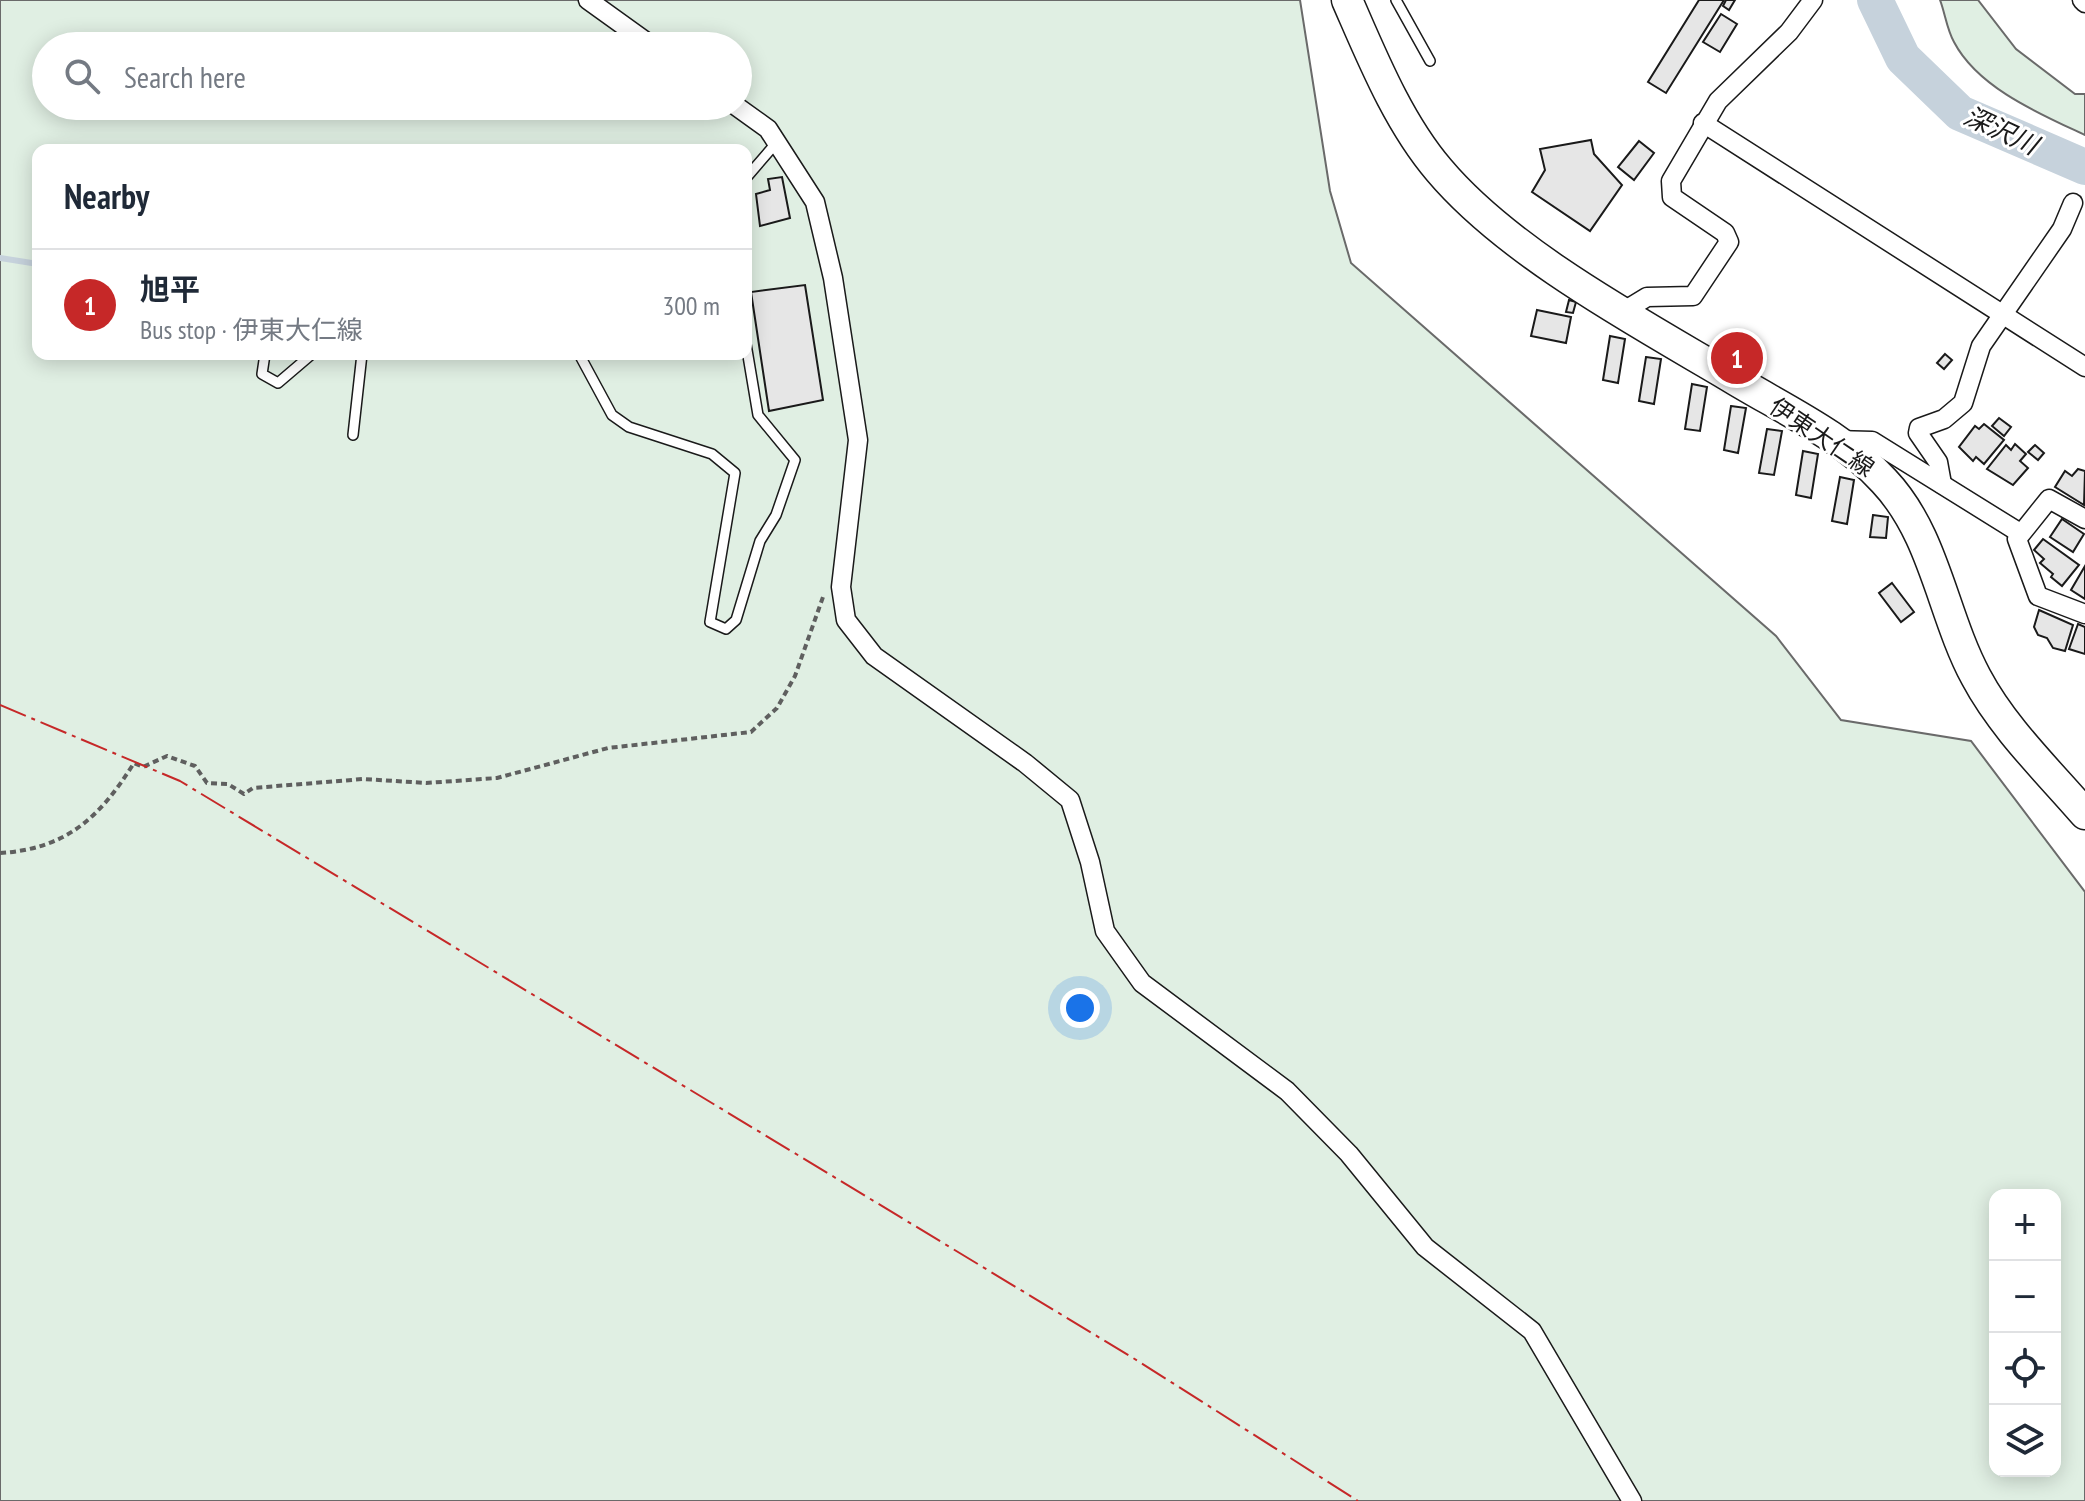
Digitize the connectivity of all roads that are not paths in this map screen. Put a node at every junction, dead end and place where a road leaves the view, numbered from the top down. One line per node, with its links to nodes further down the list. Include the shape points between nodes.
1 (588, 0): 5 (street)
2 (1347, 0): 12 (main road, 伊東大仁線, via 1405,120 1437,168 1486,219)
3 (1396, 0): 6 (lane)
4 (1813, 0): 8 (street)
5 (633, 32)
6 (1430, 61)
7 (752, 118): 9 (street)
8 (1703, 123): 12 (street, via 1670,190 1677,202 1725,233 1729,242 1693,296 1647,297); 13 (street)
9 (777, 142): 10 (lane); 27 (street, via 815,202 846,356 858,440 841,587 846,620 874,656 1070,800 1105,931 1142,983 1287,1091 1349,1154 1425,1247 1532,1331)
10 (752, 171)
11 (2073, 203): 13 (street, via 2062,229)
12 (1624, 311): 21 (main road, 伊東大仁線)
13 (2003, 315): 19 (street); 22 (street, via 1981,346 1963,403 1944,419 1919,428 1938,462)
14 (264, 360): 15 (lane, via 262,374 278,383)
15 (305, 360)
16 (361, 360): 20 (lane)
17 (582, 360): 18 (lane, via 612,415 629,427 712,454 735,473 710,622 726,629 736,620 760,541 776,515 795,460 758,415)
18 (749, 360)
19 (2085, 367)
20 (353, 435)
21 (1835, 440): 22 (street, via 1872,441); 26 (main road, 伊東大仁線, via 1875,471 1903,506 1974,675 2012,730)
22 (1942, 484): 24 (street)
23 (2085, 519): 24 (street, via 2049,499)
24 (2020, 533): 25 (street, via 2017,539 2038,596)
25 (2085, 614)
26 (2085, 814)
27 (1632, 1501)

